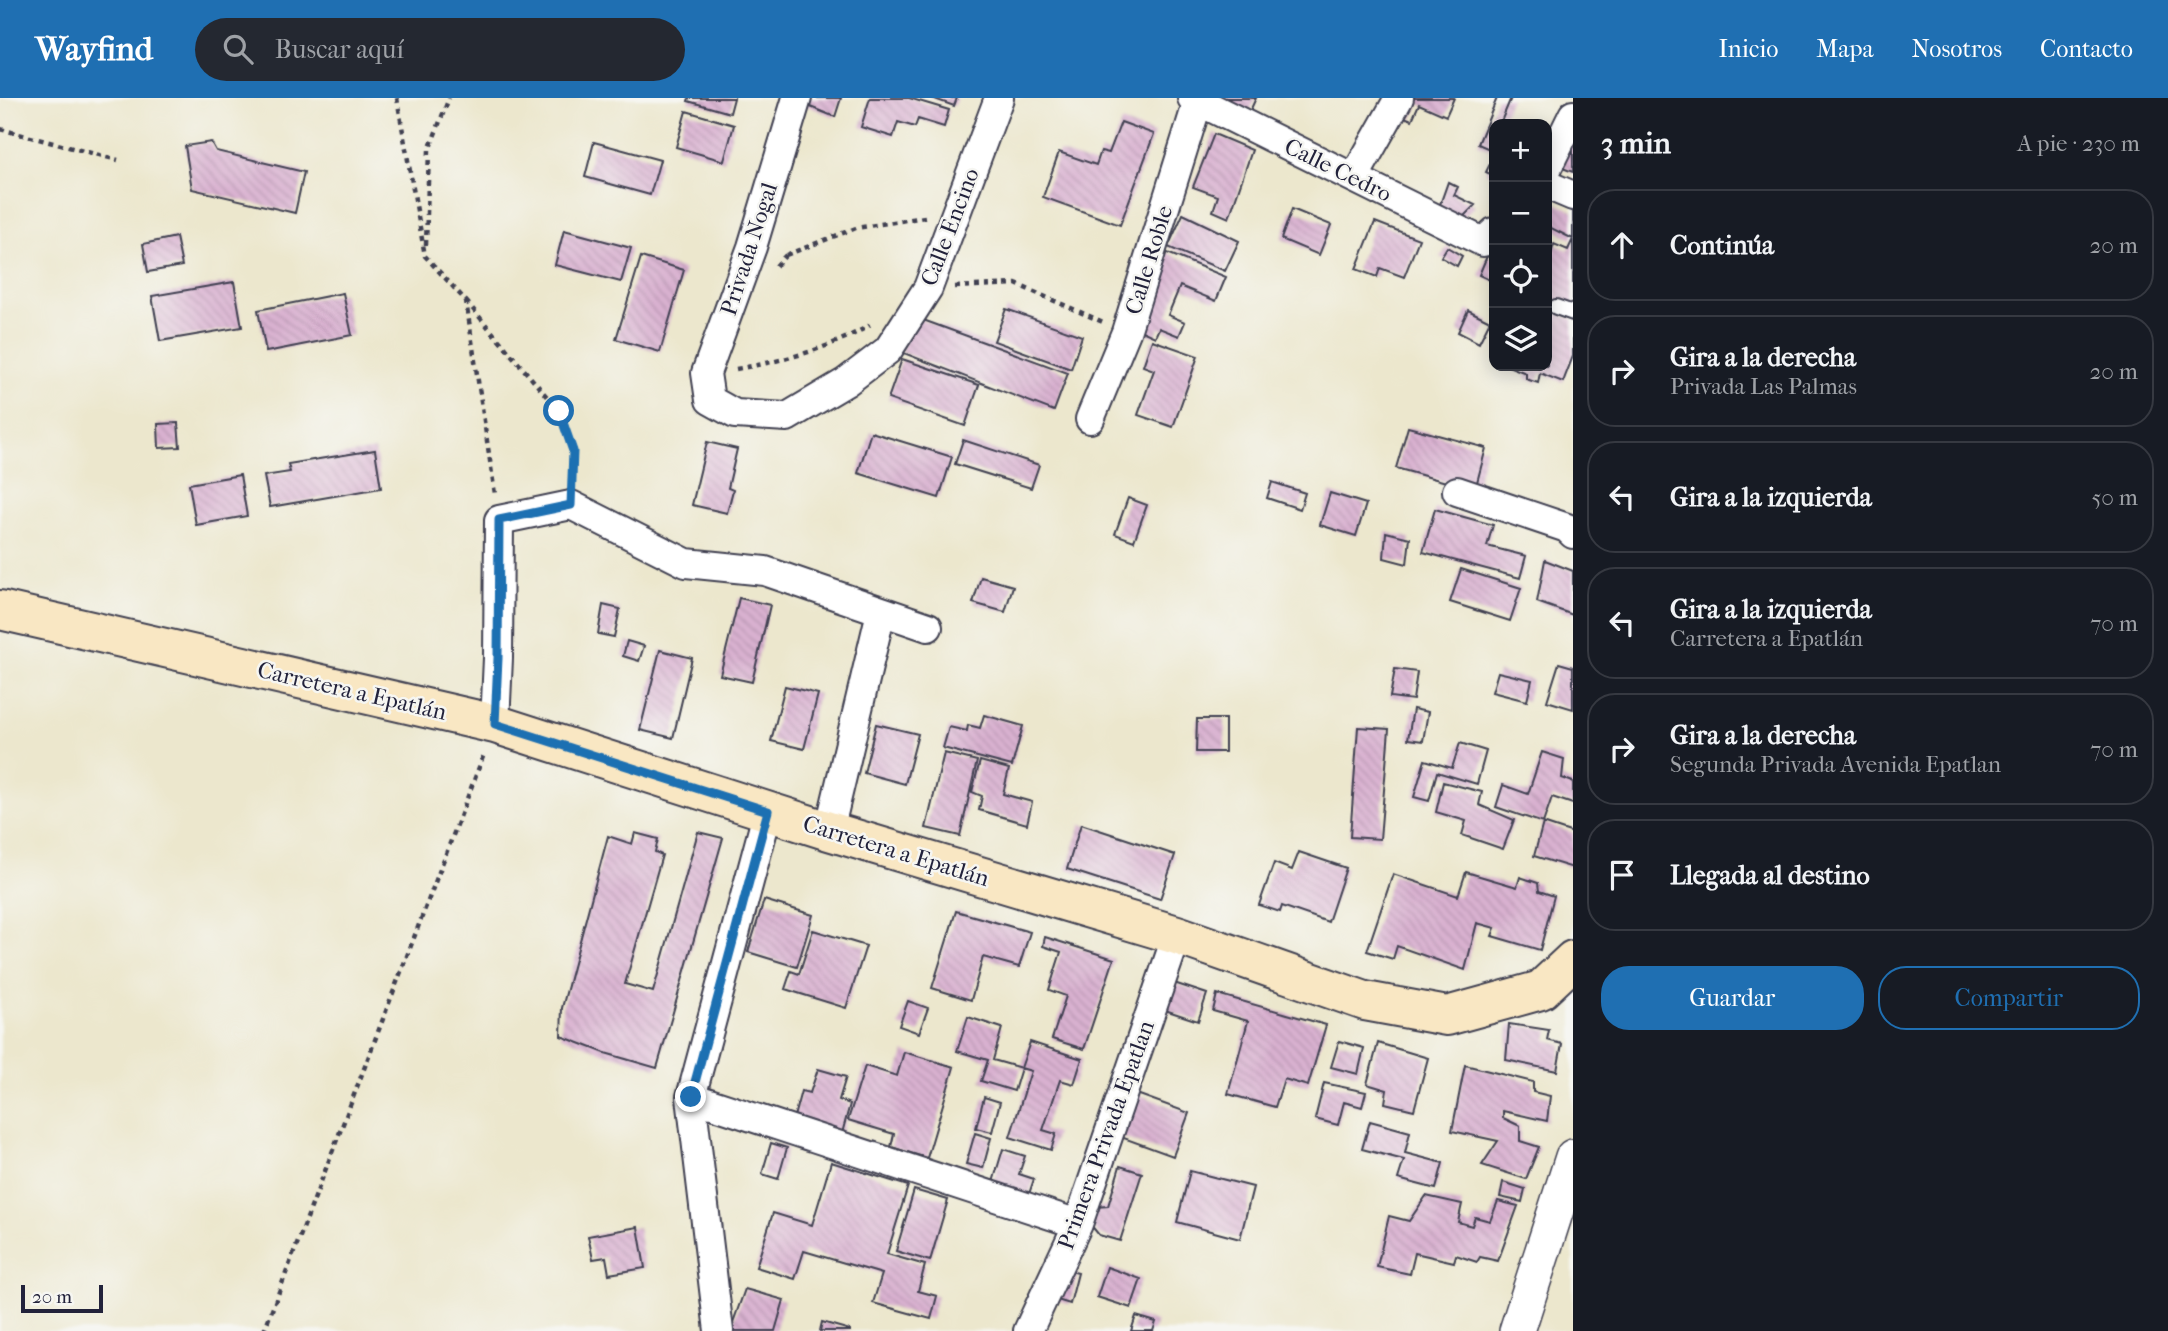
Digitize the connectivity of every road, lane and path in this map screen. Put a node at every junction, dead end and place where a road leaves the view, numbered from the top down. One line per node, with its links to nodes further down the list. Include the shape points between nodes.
1 (397, 98): 17 (path)
2 (449, 98): 17 (path, via 429,150)
3 (797, 98): 16 (street, Privada Nogal)
4 (999, 98): 14 (street, Calle Encino)
5 (1399, 98): 11 (street)
6 (1196, 99): 11 (street, Calle Cedro); 22 (street, Calle Roble, via 1126,332)
7 (1573, 115): 9 (street)
8 (0, 129): 10 (path)
9 (1552, 158)
10 (118, 160)
11 (1354, 178): 15 (street, Calle Cedro)
12 (1552, 187): 13 (street)
13 (1573, 196)
14 (957, 212): 16 (path, via 856,228 786,255); 21 (street, Calle Encino, via 928,288 888,350 846,382 787,417 734,414)
15 (1489, 237)
16 (752, 247): 21 (street, Privada Nogal, via 706,373)
17 (425, 257): 18 (path)
18 (466, 301): 24 (path, via 559,411 573,451); 25 (path)
19 (1556, 307): 20 (lane)
20 (1573, 313)
21 (710, 400)
22 (1090, 419)
23 (1457, 491): 26 (street, via 1567,528)
24 (571, 505): 25 (street); 28 (street, via 686,563 765,571)
25 (499, 520): 30 (street)
26 (1573, 534)
27 (0, 610): 30 (main road, Carretera a Epatlán)
28 (881, 612): 29 (street); 32 (street)
29 (928, 627)
30 (495, 724): 31 (main road, Carretera a Epatlán); 38 (path)
31 (768, 811): 32 (main road, Carretera a Epatlán); 35 (street)
32 (829, 831): 33 (main road, Carretera a Epatlán)
33 (1177, 935): 34 (main road, Carretera a Epatlán, via 1365,1001 1447,1016 1541,990); 37 (street, Primera Privada Epatlan)
34 (1573, 960)
35 (691, 1097): 37 (street); 39 (street)
36 (1573, 1157): 41 (street)
37 (1078, 1224): 40 (street, Primera Privada Epatlan)
38 (264, 1331)
39 (719, 1331)
40 (1028, 1331)
41 (1517, 1331)

